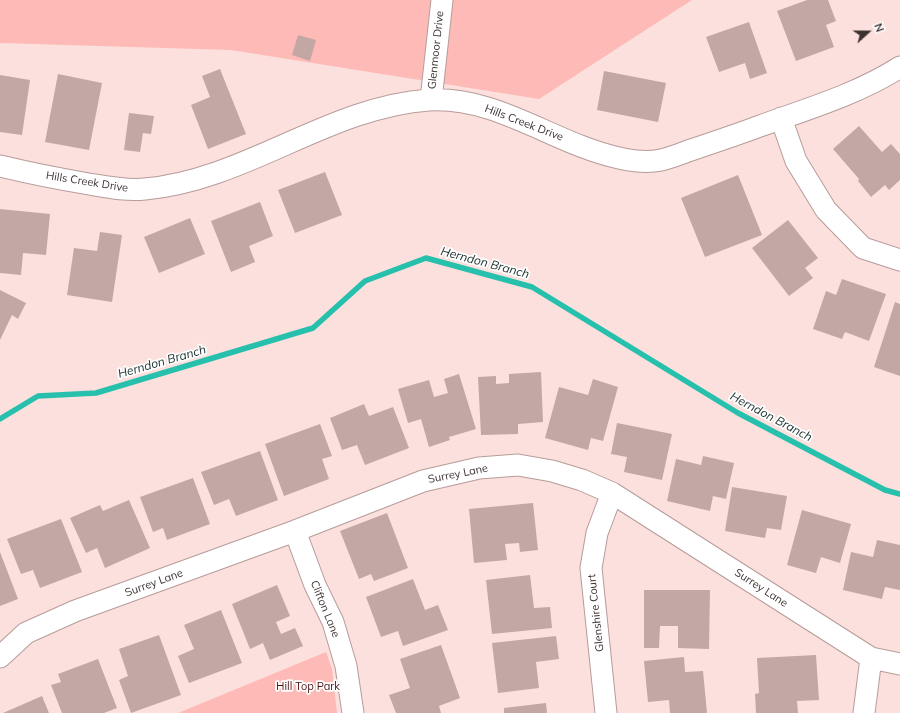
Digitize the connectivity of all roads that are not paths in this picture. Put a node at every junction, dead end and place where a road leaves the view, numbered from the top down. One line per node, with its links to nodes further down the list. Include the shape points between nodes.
1 (442, 0): 3 (street, Glenmoor Drive)
2 (900, 67): 4 (street, Hills Creek Drive, via 848,93)
3 (431, 100): 4 (street, Hills Creek Drive, via 475,105 504,113 586,147 618,158 646,162 662,160); 5 (street, Hills Creek Drive, via 373,110 334,124 264,156 201,179 145,189 112,188)
4 (781, 118): 6 (street, via 796,161 826,210 864,248)
5 (0, 166)
6 (900, 260)
7 (612, 493): 8 (street, Surrey Lane, via 582,480 546,470 518,465 478,468 423,481); 10 (street, Surrey Lane); 13 (street, Glenshire Court, via 597,533 591,568)
8 (295, 531): 9 (street, Surrey Lane, via 75,612 26,633); 12 (street, Clifton Lane, via 315,585 333,622 346,666)
9 (0, 657)
10 (871, 658): 11 (street, Surrey Lane); 14 (street)
11 (900, 664)
12 (353, 713)
13 (606, 713)
14 (864, 713)

